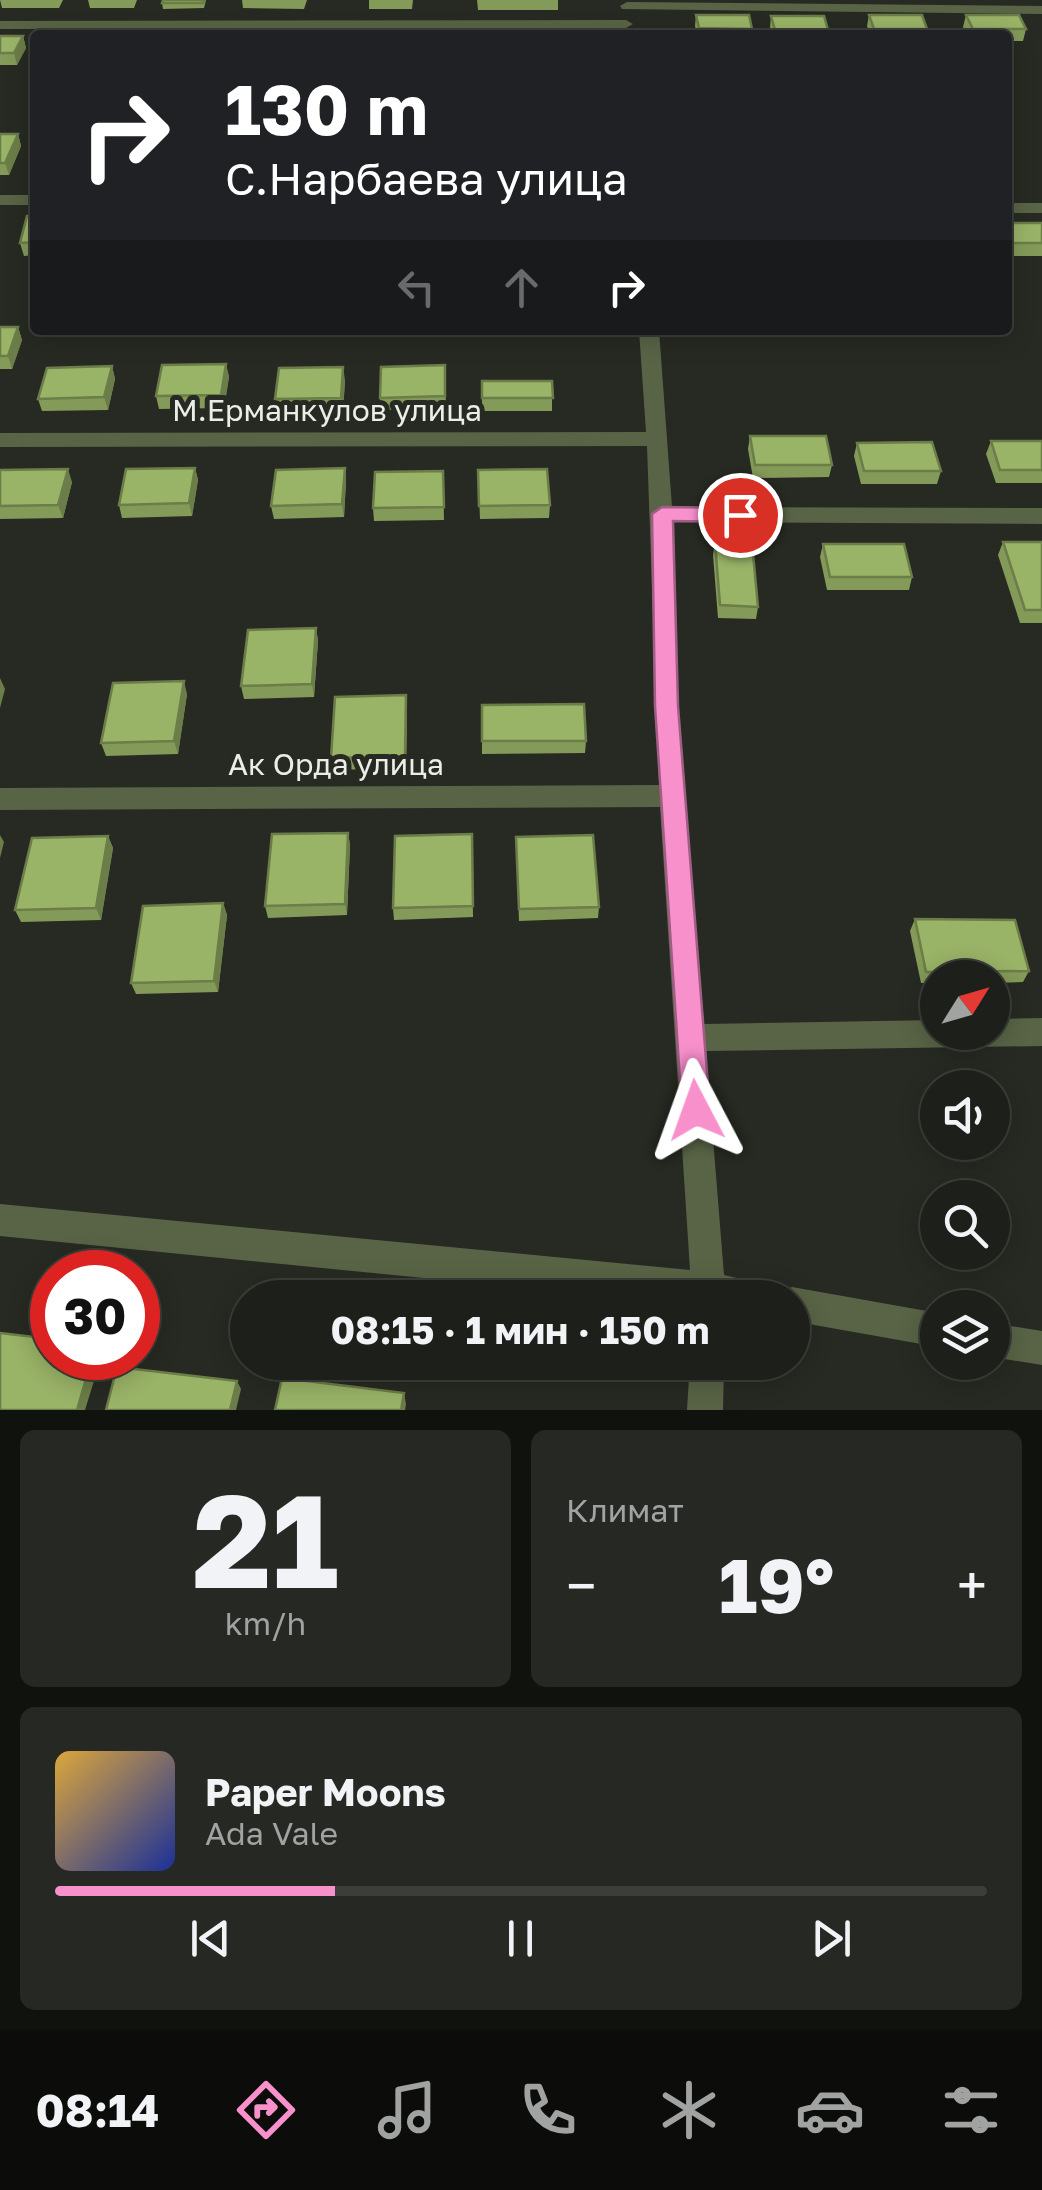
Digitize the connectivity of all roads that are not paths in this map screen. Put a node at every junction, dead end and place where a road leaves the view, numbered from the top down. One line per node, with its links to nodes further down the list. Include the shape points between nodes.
1 (627, 3): 2 (street); 4 (street)
2 (1042, 10)
3 (0, 25): 4 (street)
4 (626, 30)
5 (0, 200): 6 (street)
6 (30, 200)
7 (1012, 208): 8 (street)
8 (1042, 208)
9 (650, 335): 10 (street)
10 (654, 439): 11 (street, М.Ерманкулов улица); 12 (street)
11 (0, 440)
12 (662, 514): 13 (street); 14 (street)
13 (1042, 516)
14 (672, 796): 15 (street, Ак Орда улица); 17 (street)
15 (0, 799)
16 (1042, 1032): 17 (street)
17 (690, 1038): 20 (street)
18 (0, 1220): 19 (street)
19 (583, 1280)
20 (708, 1280)
21 (810, 1307): 22 (street)
22 (920, 1327)
23 (1010, 1343): 24 (street)
24 (1042, 1348)
25 (706, 1380): 26 (street)
26 (705, 1410)

